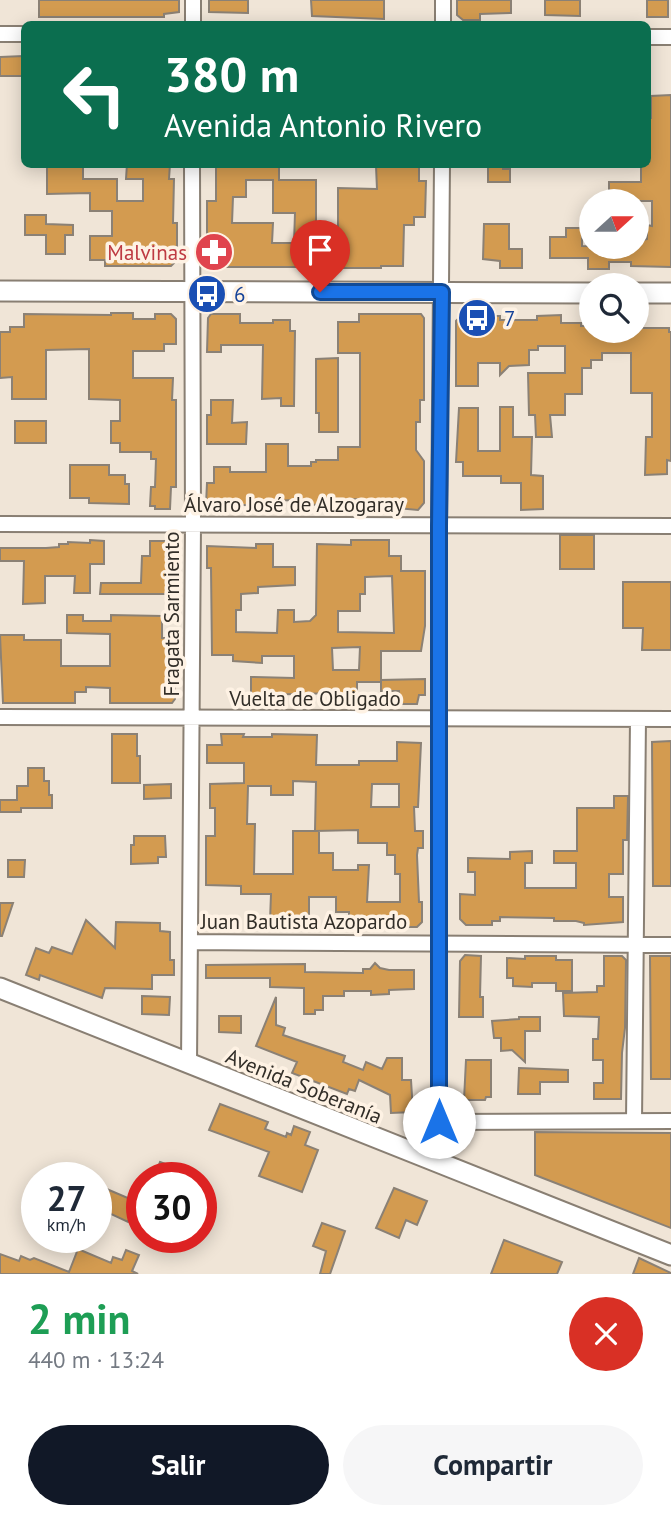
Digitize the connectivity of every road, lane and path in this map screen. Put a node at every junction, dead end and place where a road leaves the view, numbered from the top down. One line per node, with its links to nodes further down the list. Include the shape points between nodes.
1 (193, 0): 3 (street)
2 (443, 0): 4 (street)
3 (193, 21)
4 (443, 21)
5 (0, 34): 6 (street)
6 (21, 34)
7 (651, 37): 8 (street)
8 (671, 37)
9 (192, 168): 12 (street, Fragata Sarmiento)
10 (442, 168): 13 (street)
11 (0, 291): 12 (street)
12 (191, 292): 13 (street); 18 (street, Fragata Sarmiento)
13 (442, 292): 14 (street); 19 (street)
14 (579, 293)
15 (649, 293): 16 (street)
16 (671, 293)
17 (0, 524): 18 (street, Álvaro José de Alzogaray)
18 (193, 525): 19 (street, Álvaro José de Alzogaray); 22 (street, Fragata Sarmiento)
19 (439, 526): 20 (street, Álvaro José de Alzogaray); 23 (street)
20 (671, 526)
21 (0, 718): 22 (street, Vuelta de Obligado)
22 (191, 719): 23 (street, Vuelta de Obligado); 26 (street, Fragata Sarmiento)
23 (439, 719): 24 (street, Vuelta de Obligado); 27 (street)
24 (638, 719): 25 (street, Vuelta de Obligado); 28 (street)
25 (671, 719)
26 (190, 942): 27 (street, Juan Bautista Azopardo); 31 (street, Fragata Sarmiento)
27 (438, 942): 28 (street, Juan Bautista Azopardo); 34 (street)
28 (636, 945): 29 (street, Juan Bautista Azopardo); 32 (street)
29 (671, 945)
30 (0, 988): 31 (street, Avenida Soberanía)
31 (189, 1065): 35 (street, Avenida Soberanía)
32 (634, 1121): 33 (street); 34 (street)
33 (671, 1121)
34 (439, 1122): 35 (street)
35 (434, 1162): 36 (street, Avenida Soberanía)
36 (671, 1255)

